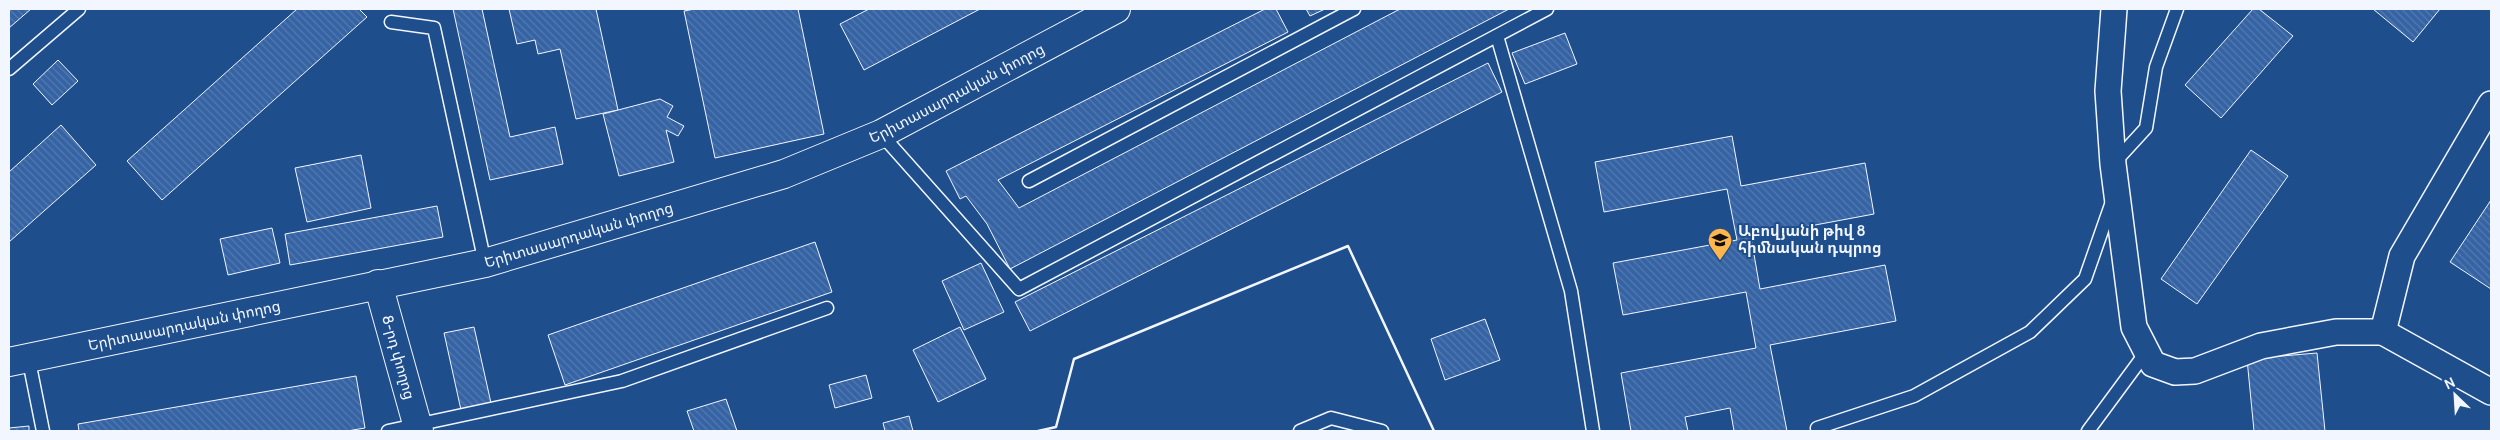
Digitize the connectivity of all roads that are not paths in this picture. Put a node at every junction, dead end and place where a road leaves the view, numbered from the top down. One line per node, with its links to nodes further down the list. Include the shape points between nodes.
1 (79, 9): 9 (lane)
2 (1116, 9): 11 (street, Երիտասարդական փողոց)
3 (1354, 9): 13 (lane)
4 (1547, 9): 8 (lane)
5 (2114, 9): 12 (street, via 2108,91)
6 (2177, 9): 12 (lane, via 2156,67 2146,128)
7 (391, 22): 15 (lane, via 434,28)
8 (1497, 36): 11 (lane, via 1019,289); 28 (lane, via 1571,291)
9 (9, 69)
10 (2491, 104): 18 (street, via 2402,256)
11 (881, 134): 15 (street, Երիտասարդական փողոց, via 784,174)
12 (2113, 164): 14 (street)
13 (1029, 181)
14 (2116, 190): 19 (street, via 2134,327); 23 (lane, via 2085,279 2030,332 1914,396)
15 (485, 263): 16 (street, Երիտասարդական փողոց)
16 (378, 284): 20 (street, Երիտասարդական փողոց); 22 (street, 8-րդ փողոց)
17 (827, 308): 22 (lane, via 622,381)
18 (2383, 332): 19 (street, via 2336,332 2261,346 2196,371 2175,372 2153,364); 21 (street)
19 (2147, 351): 29 (lane)
20 (18, 359): 24 (lane)
21 (2491, 392)
22 (418, 428): 25 (lane)
23 (1817, 428)
24 (43, 431)
25 (388, 431)
26 (1300, 431): 27 (lane, via 1331,418)
27 (1382, 431)
28 (1593, 431)
29 (2088, 431)

